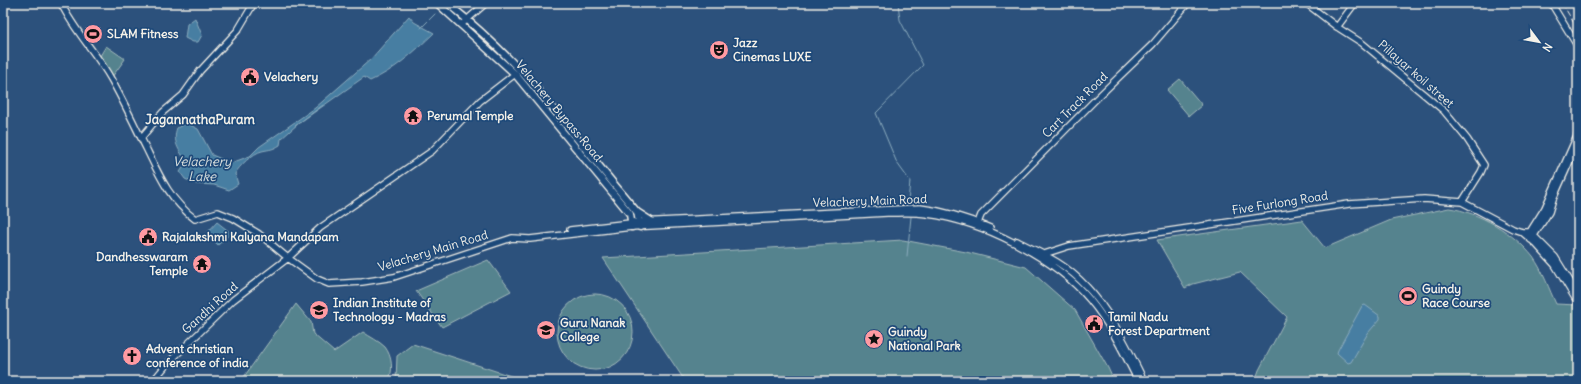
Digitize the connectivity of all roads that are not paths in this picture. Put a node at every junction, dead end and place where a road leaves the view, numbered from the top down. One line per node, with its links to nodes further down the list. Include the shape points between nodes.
1 (61, 3): 16 (main road, Velachery Main Road, via 76,29 101,61)
2 (254, 3): 16 (main road, via 238,30 200,71 183,95 163,112)
3 (437, 3): 11 (main road, Velachery Bypass Road)
4 (447, 3): 10 (main road, Velachery Bypass Road)
5 (486, 3): 10 (main road)
6 (1188, 3): 23 (main road, Cart Track Road, via 1150,47 981,215)
7 (1306, 3): 12 (main road, Pillayar koil street)
8 (1355, 3): 12 (main road)
9 (1551, 3): 13 (main road)
10 (467, 19): 11 (main road); 21 (main road, Velachery Bypass Road, via 541,93)
11 (461, 24): 14 (main road, Velachery Bypass Road)
12 (1337, 27): 19 (main road, Pillayar koil street, via 1362,42 1417,87 1444,111 1467,139 1482,162 1483,168)
13 (1578, 47)
14 (515, 74): 24 (main road, Velachery Bypass Road); 28 (main road, Gandhi Road, via 480,101 432,151 320,228)
15 (1578, 134): 20 (main road)
16 (141, 138): 28 (main road, Velachery Main Road, via 164,186 190,215 195,218 218,212 233,218 259,234)
17 (1578, 143): 20 (main road)
18 (1578, 148): 20 (main road)
19 (1462, 202): 25 (main road, Five Furlong Road); 26 (main road, Five Furlong Road, via 1432,198 1349,204 1069,246)
20 (1546, 211): 25 (main road)
21 (637, 212): 22 (main road); 24 (main road, Velachery Bypass Road)
22 (651, 221): 23 (main road, Velachery Main Road, via 920,208 937,210); 24 (main road, Velachery Main Road)
23 (978, 223): 26 (main road, Velachery Main Road)
24 (636, 224): 27 (main road, Velachery Main Road, via 919,213 967,223 1009,240); 28 (main road, Velachery Main Road, via 512,238 394,277 350,283 326,283)
25 (1531, 236): 29 (main road, via 1558,262); 30 (main road, via 1560,273)
26 (1042, 254): 27 (main road, Five Furlong Road); 33 (main road, Velachery Main Road, via 1074,275 1096,297 1120,332)
27 (1036, 256): 32 (main road, Velachery Main Road, via 1071,279 1091,301 1114,335)
28 (288, 258): 31 (main road, Gandhi Road, via 216,316)
29 (1578, 294)
30 (1578, 303)
31 (153, 381)
32 (1138, 381)
33 (1144, 381)

